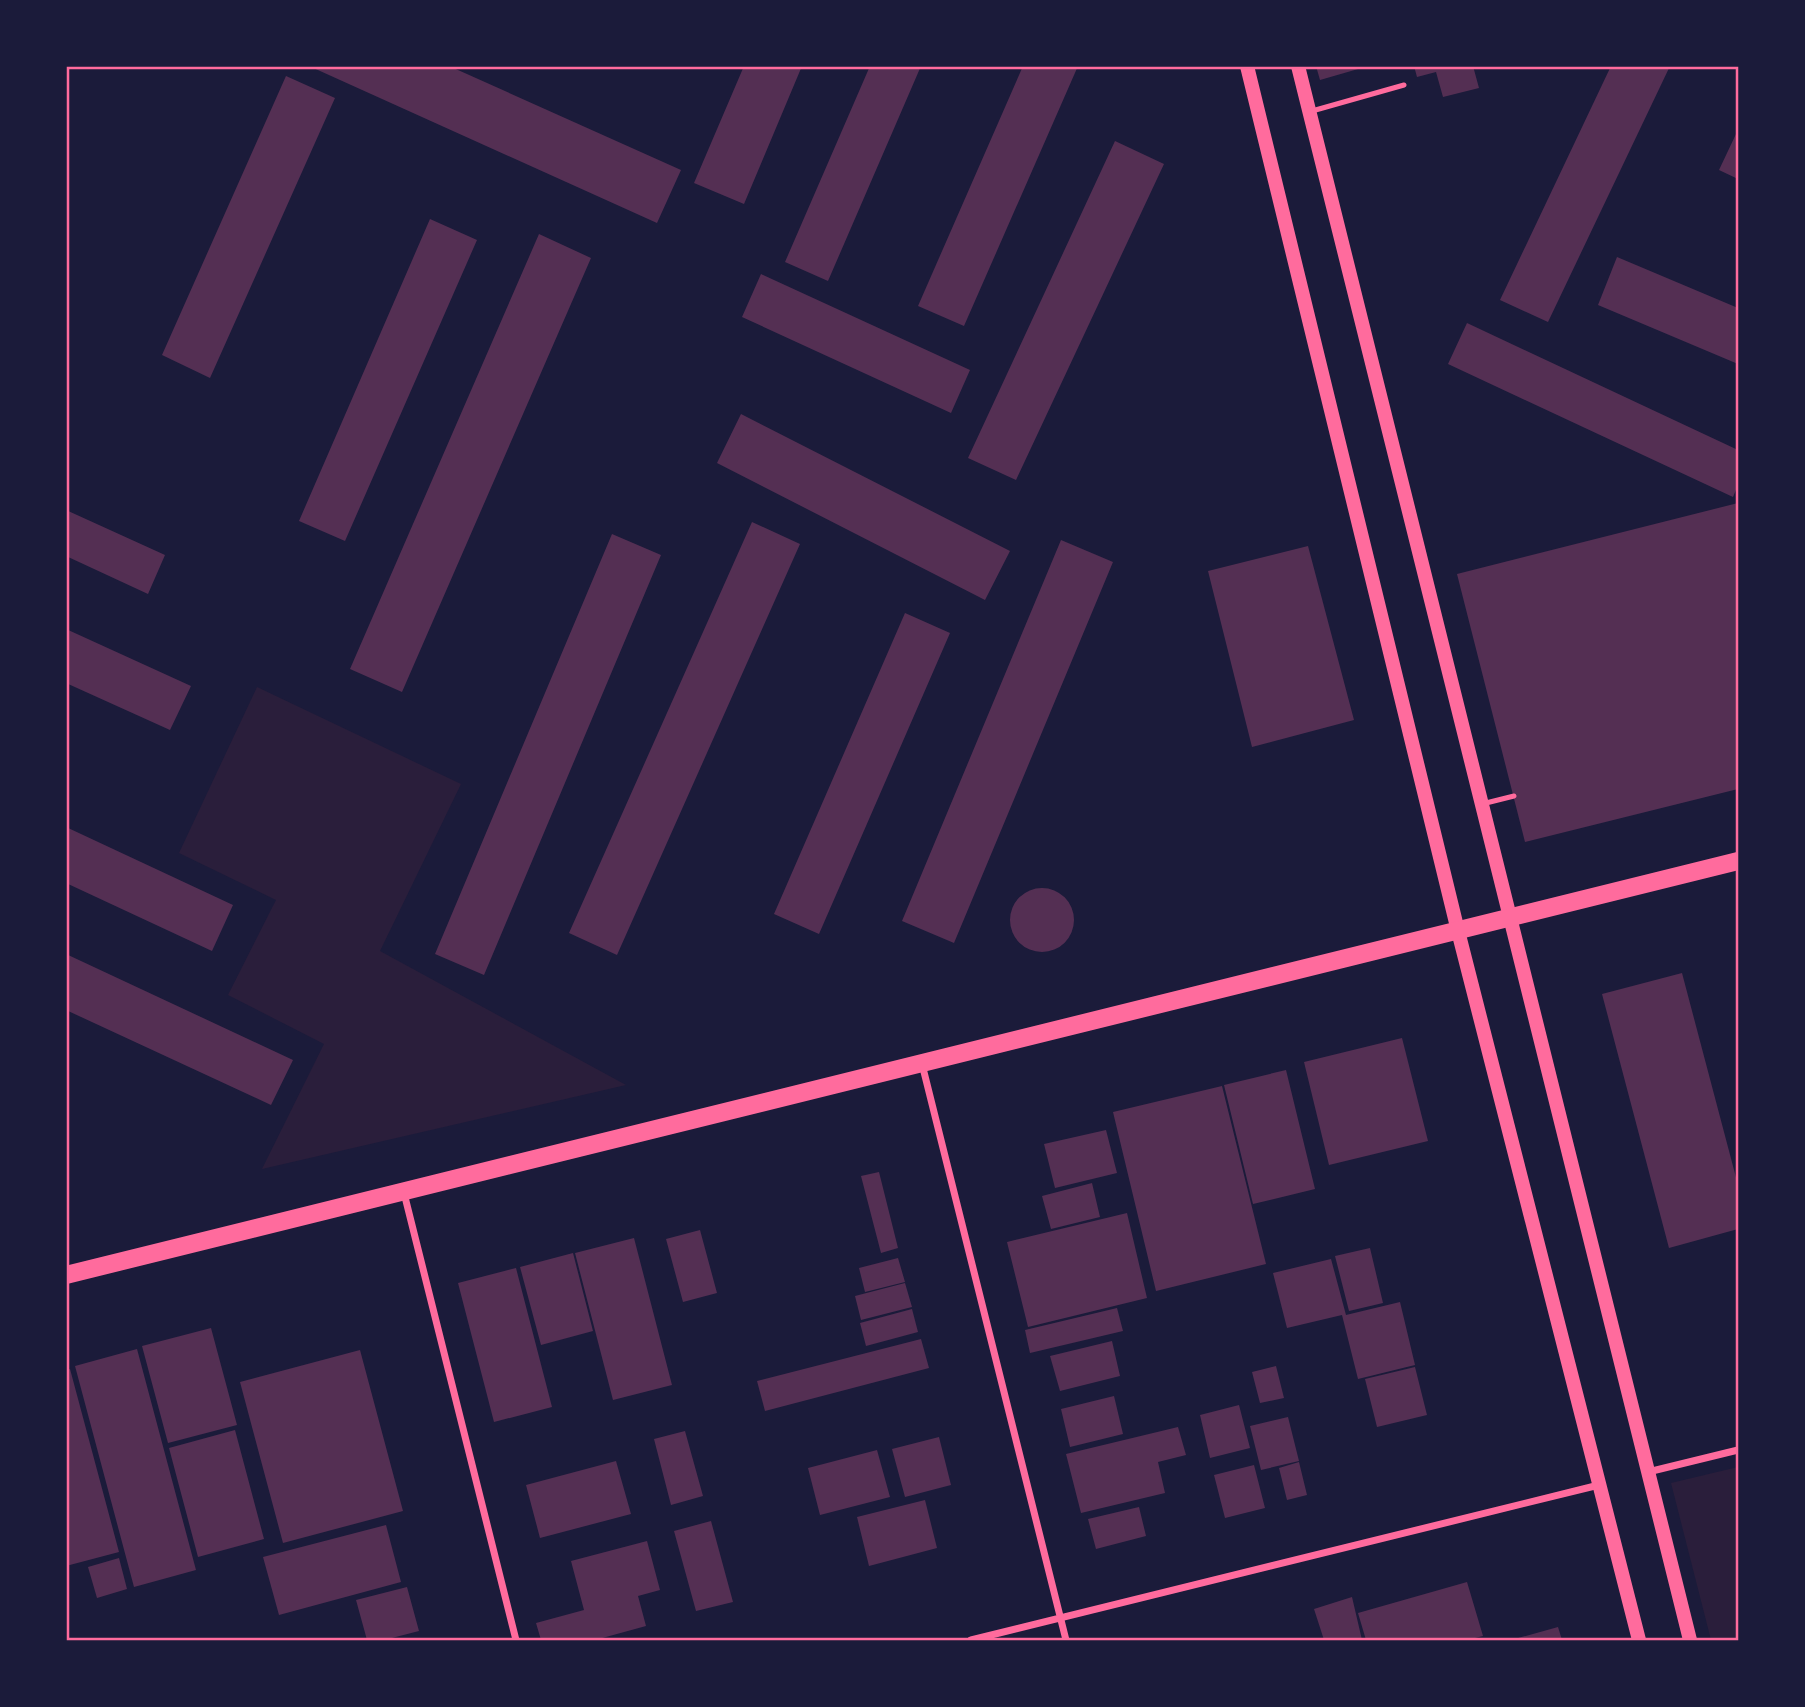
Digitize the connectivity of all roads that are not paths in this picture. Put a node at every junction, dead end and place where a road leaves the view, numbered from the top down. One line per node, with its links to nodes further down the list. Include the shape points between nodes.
1 (1247, 66): 9 (main road)
2 (1298, 66): 4 (main road)
3 (1404, 85): 4 (lane)
4 (1309, 112): 6 (main road)
5 (1514, 796): 6 (lane)
6 (1482, 804): 8 (main road)
7 (1738, 861): 8 (main road)
8 (1510, 918): 9 (main road); 14 (main road)
9 (1458, 931): 10 (main road); 15 (main road)
10 (922, 1063): 11 (main road); 16 (street)
11 (404, 1191): 12 (main road); 17 (street)
12 (66, 1275)
13 (1738, 1450): 14 (street)
14 (1648, 1472): 21 (main road)
15 (1600, 1485): 16 (street); 20 (main road)
16 (1061, 1618): 18 (street); 19 (street)
17 (516, 1640)
18 (971, 1640)
19 (1066, 1640)
20 (1639, 1640)
21 (1689, 1640)

